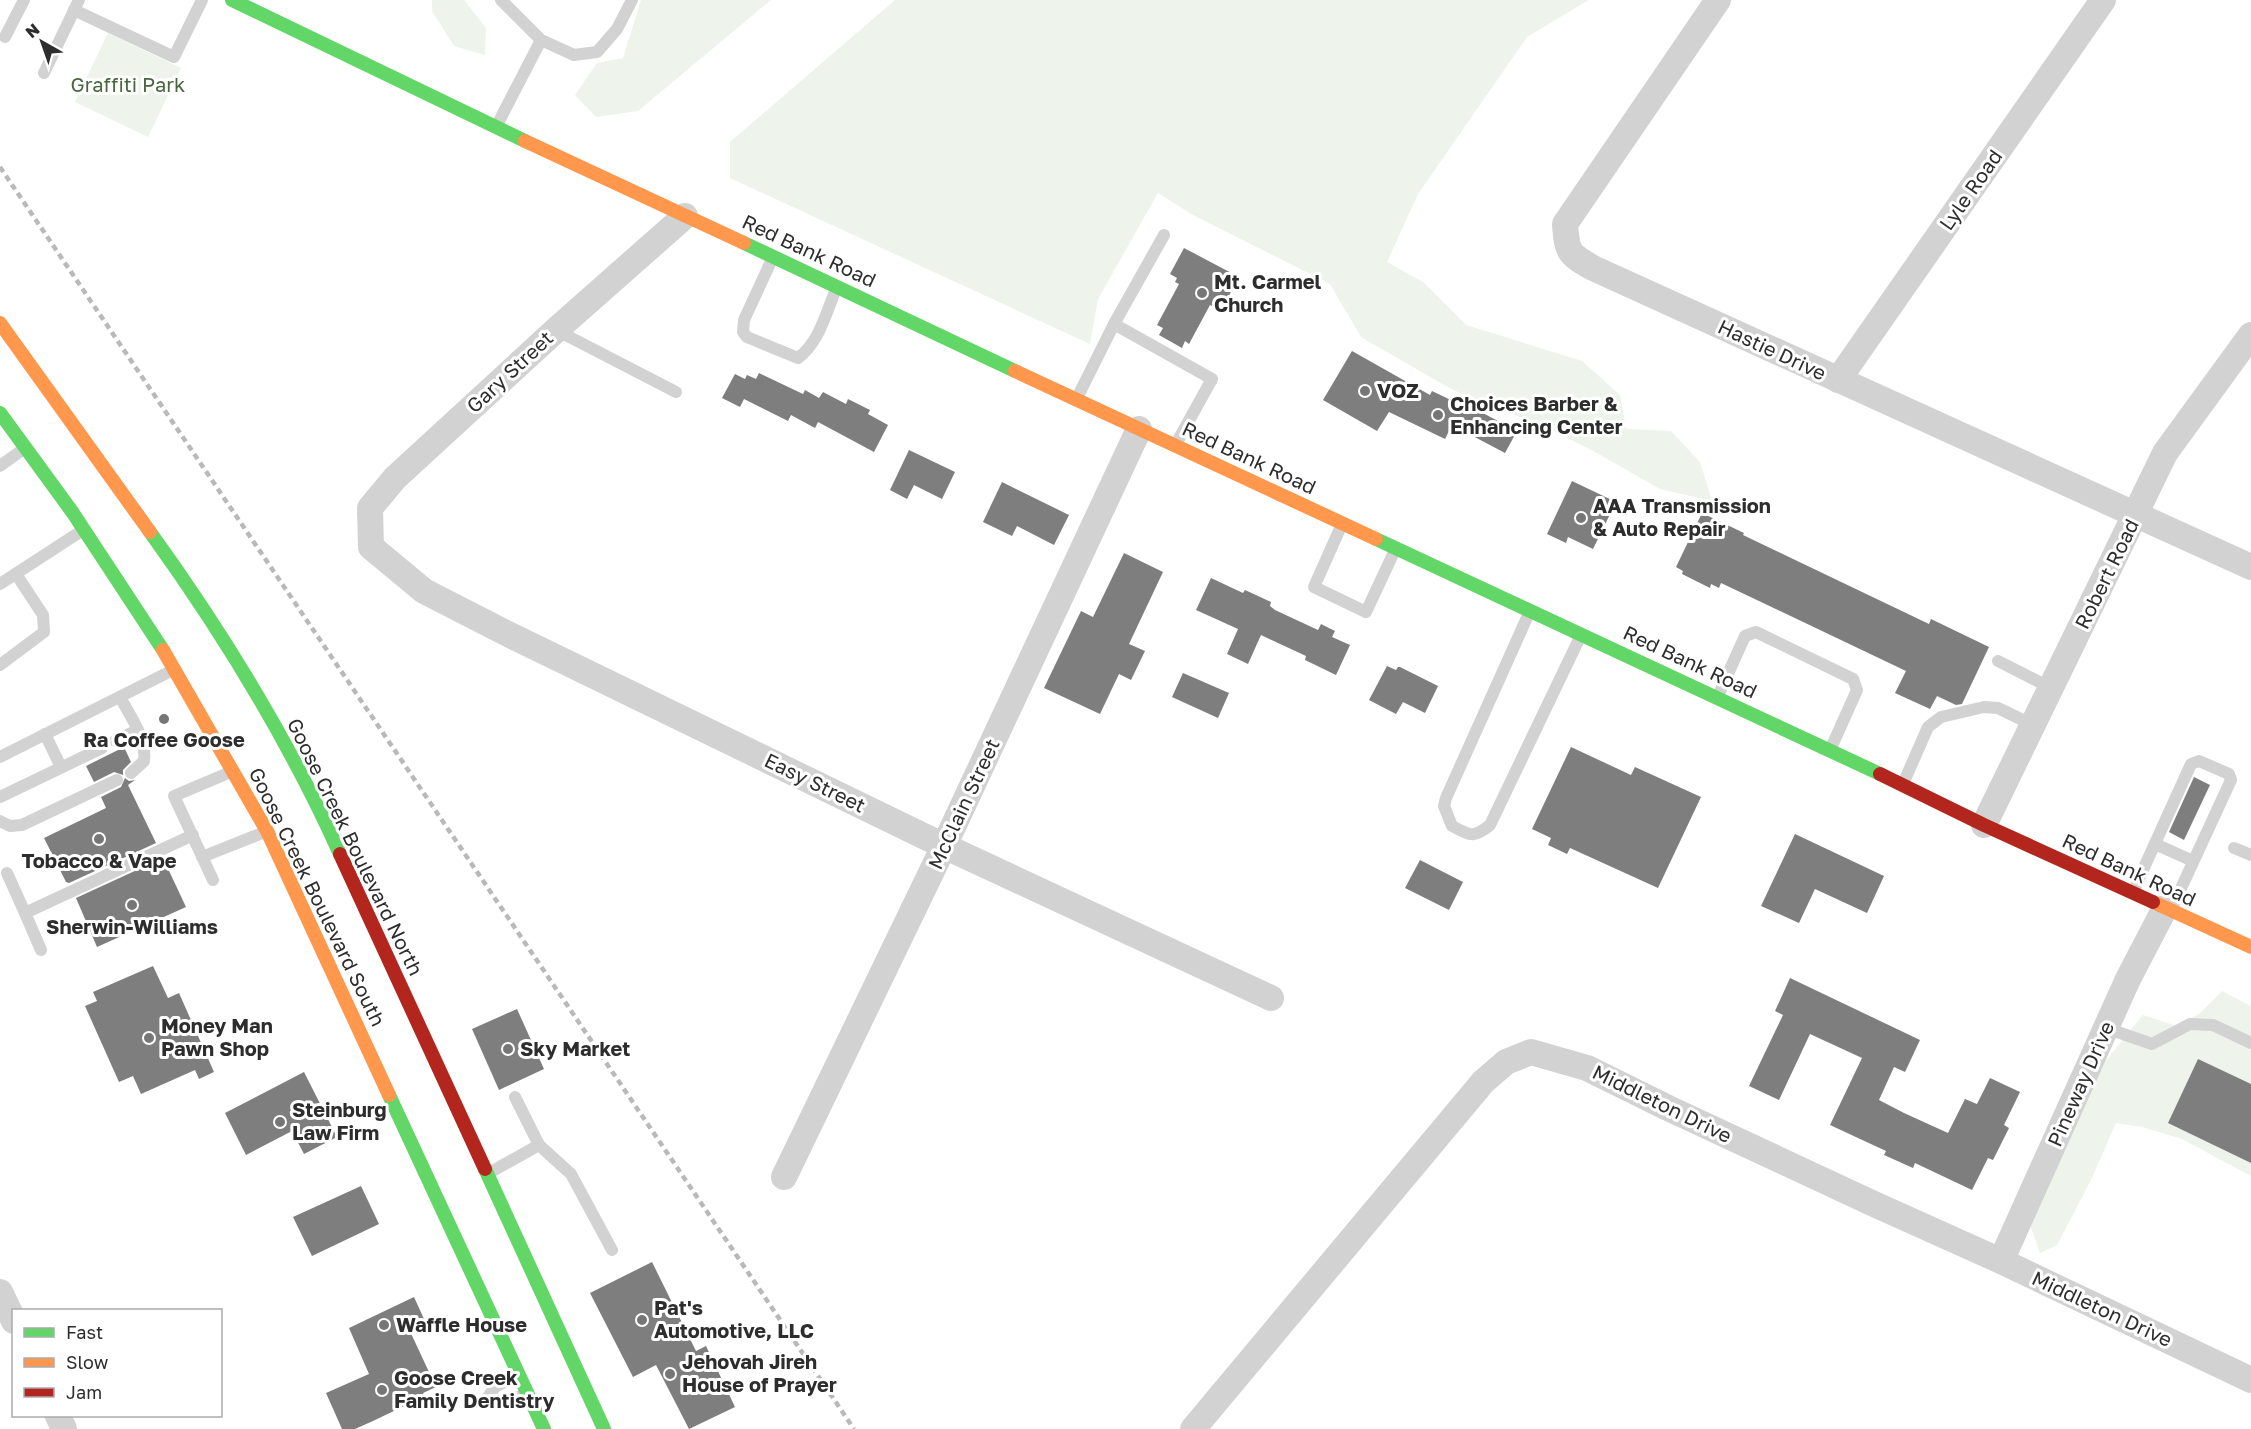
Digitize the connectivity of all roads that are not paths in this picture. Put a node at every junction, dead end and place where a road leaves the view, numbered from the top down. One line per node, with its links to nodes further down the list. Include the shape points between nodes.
1 (24, 0): 9 (lane)
2 (202, 0): 8 (lane, via 174,57)
3 (232, 0): 12 (main road, Red Bank Road)
4 (501, 0): 10 (lane)
5 (632, 0): 10 (lane, via 617,28 597,52 574,55)
6 (1718, 0): 21 (street, Hastie Drive, via 1565,224 1567,246 1574,258 1593,268)
7 (2103, 0): 21 (street, Lyle Road)
8 (77, 5): 11 (lane)
9 (5, 38)
10 (541, 40): 12 (lane)
11 (44, 74)
12 (496, 127): 13 (main road, Red Bank Road)
13 (685, 216): 15 (main road, Red Bank Road); 19 (street, Gary Street)
14 (1164, 235): 18 (lane)
15 (774, 256): 16 (main road, Red Bank Road); 16 (lane, via 744,320 743,332 747,337 798,358 815,339)
16 (837, 286): 23 (main road, Red Bank Road)
17 (0, 323): 80 (main road, Goose Creek Boulevard North, via 193,591 266,711 319,807)
18 (1114, 324): 23 (lane); 26 (lane, via 1212,379)
19 (556, 330): 22 (lane); 32 (street, Gary Street, via 395,478 370,508)
20 (2251, 335): 29 (street, Robert Road, via 2165,453)
21 (1838, 380): 29 (street, Hastie Drive)
22 (676, 392)
23 (1076, 398): 25 (main road, Red Bank Road)
24 (0, 413): 27 (main road, Goose Creek Boulevard South)
25 (1139, 429): 26 (main road, Red Bank Road); 63 (street, McClain Street)
26 (1175, 445): 30 (main road, Red Bank Road)
27 (26, 447): 28 (lane); 31 (main road, Goose Creek Boulevard South)
28 (0, 466)
29 (2136, 515): 34 (street, Hastie Drive); 42 (street, Robert Road)
30 (1342, 523): 33 (main road, Red Bank Road); 33 (lane, via 1314,587 1366,612)
31 (84, 530): 35 (lane); 41 (main road, Goose Creek Boulevard South)
32 (371, 547): 63 (street, Easy Street, via 424,591)
33 (1396, 548): 37 (main road, Red Bank Road)
34 (2251, 567)
35 (16, 574): 36 (lane); 40 (lane, via 43,615 44,632)
36 (0, 584)
37 (1531, 610): 38 (main road, Red Bank Road); 38 (lane, via 1446,798 1444,806 1452,826 1471,835 1480,834 1490,825)
38 (1582, 633): 43 (main road, Red Bank Road)
39 (1998, 661): 42 (lane)
40 (0, 665)
41 (175, 669): 44 (lane); 53 (main road, Goose Creek Boulevard South)
42 (2051, 688): 45 (street, Robert Road)
43 (1718, 696): 50 (main road, Red Bank Road); 50 (lane, via 1745,636 1756,632 1853,679 1857,690)
44 (120, 697): 46 (lane); 47 (lane)
45 (2033, 725): 56 (lane, via 1998,708 1984,707 1941,717 1928,727); 59 (street, Robert Road)
46 (137, 730): 48 (lane); 54 (lane, via 144,761)
47 (45, 734): 51 (lane); 52 (lane)
48 (116, 741)
49 (102, 748): 52 (lane)
50 (1831, 749): 56 (main road, Red Bank Road)
51 (0, 757)
52 (61, 767): 57 (lane)
53 (234, 771): 60 (main road, Goose Creek Boulevard South); 61 (lane, via 174,796)
54 (131, 773)
55 (117, 780): 58 (lane, via 22,825 10,826)
56 (1903, 785): 59 (main road, Red Bank Road)
57 (0, 796)
58 (0, 821)
59 (1984, 825): 70 (main road, Red Bank Road)
60 (267, 831): 66 (lane); 86 (main road, Goose Creek Boulevard South)
61 (193, 835): 66 (lane); 72 (lane)
62 (2155, 844): 67 (lane); 67 (lane, via 2191,764 2199,761 2229,774 2231,780); 70 (lane)
63 (944, 846): 75 (street, Easy Street); 81 (street, McClain Street)
64 (2234, 848): 65 (lane)
65 (2251, 855)
66 (202, 858): 69 (lane)
67 (2193, 861): 71 (lane)
68 (7, 873): 72 (lane)
69 (213, 880)
70 (2132, 893): 71 (main road, Red Bank Road)
71 (2168, 910): 73 (main road, Red Bank Road); 76 (street, Pineway Drive, via 2128,979)
72 (25, 913): 74 (lane)
73 (2249, 944)
74 (41, 950)
75 (1271, 998)
76 (2106, 1028): 77 (lane, via 2152,1044 2190,1024 2213,1025); 83 (street, Pineway Drive)
77 (2251, 1043)
78 (515, 1097): 79 (lane)
79 (539, 1145): 80 (lane); 82 (lane, via 571,1174)
80 (488, 1174): 90 (main road, Goose Creek Boulevard North)
81 (784, 1177)
82 (612, 1250)
83 (2001, 1261): 87 (street, Middleton Drive); 91 (street, Middleton Drive, via 1587,1068 1530,1052 1506,1062 1483,1082)
84 (0, 1292): 85 (street)
85 (12, 1317)
86 (519, 1375): 88 (main road, Goose Creek Boulevard South); 88 (lane, via 495,1387 486,1400 499,1405)
87 (2251, 1380)
88 (528, 1393): 89 (main road, Goose Creek Boulevard South)
89 (544, 1429)
90 (604, 1429)
91 (1193, 1429)

